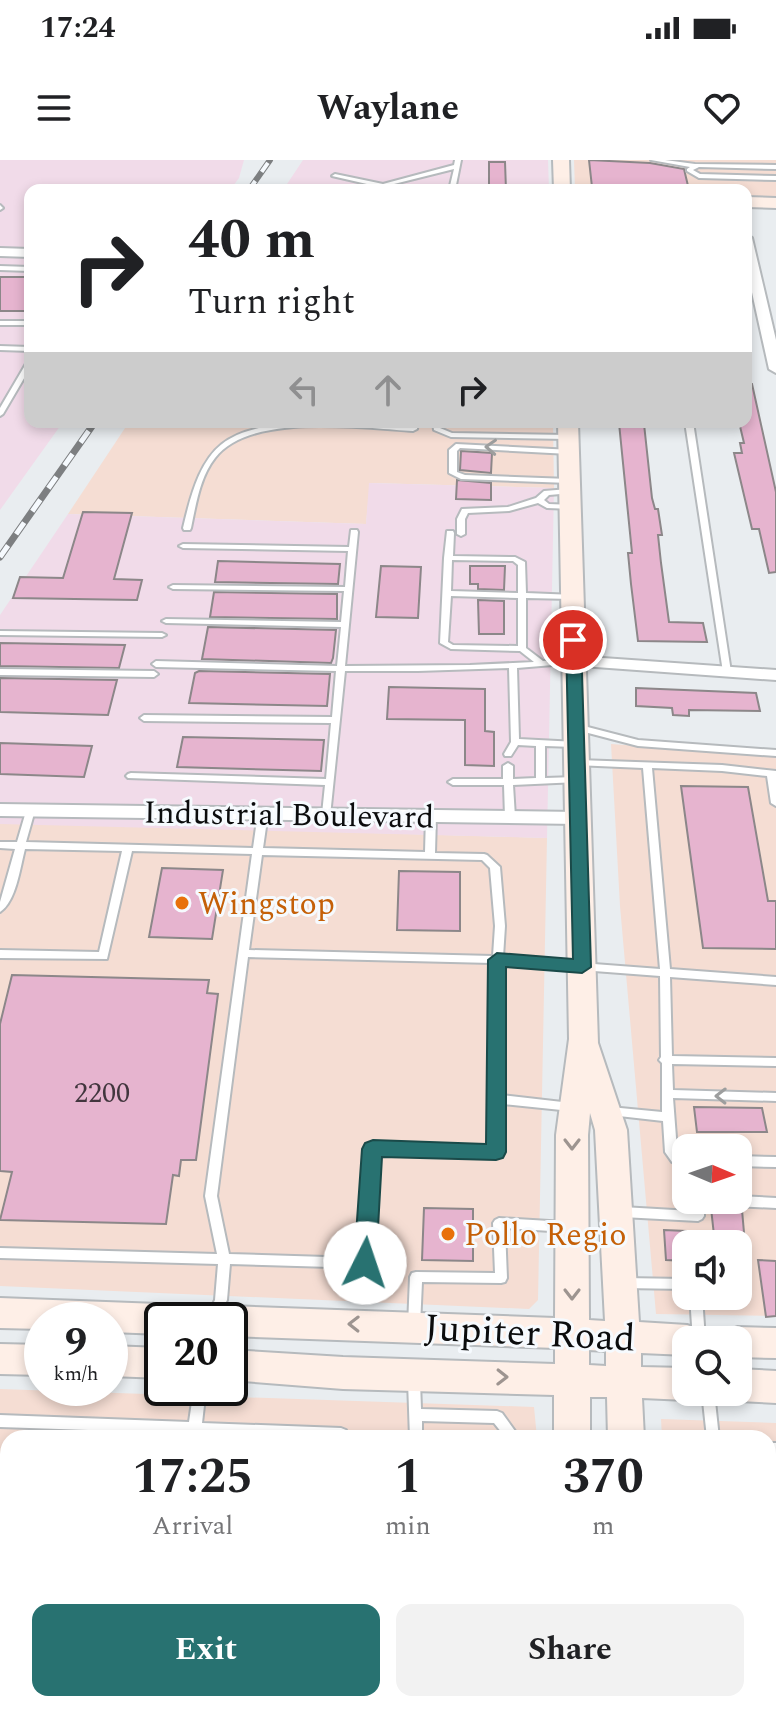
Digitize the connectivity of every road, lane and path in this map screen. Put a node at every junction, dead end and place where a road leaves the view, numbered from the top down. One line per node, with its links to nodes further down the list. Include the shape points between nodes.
1 (561, 160): 11 (main road)
2 (654, 160): 4 (lane)
3 (457, 163): 9 (lane); 10 (lane)
4 (695, 166): 5 (lane); 7 (lane, via 689,170 694,175)
5 (776, 167)
6 (335, 176): 8 (lane)
7 (776, 178)
8 (367, 184)
9 (395, 184)
10 (453, 184)
11 (562, 184)
12 (752, 202): 13 (main road)
13 (776, 203)
14 (0, 252): 15 (street)
15 (24, 253)
16 (752, 264): 23 (street)
17 (0, 268): 18 (lane)
18 (24, 269)
19 (0, 323): 20 (lane)
20 (24, 323)
21 (0, 348): 22 (lane)
22 (24, 349)
23 (776, 369)
24 (24, 372): 25 (lane)
25 (0, 414)
26 (240, 428): 32 (lane)
27 (265, 428): 32 (lane)
28 (390, 428): 29 (lane)
29 (413, 428)
30 (436, 428): 33 (lane, via 451,435)
31 (690, 428): 59 (lane)
32 (236, 437): 36 (lane, via 217,451 201,476)
33 (568, 437): 34 (main road); 34 (lane, one-way to 34, via 459,446 453,450 453,473)
34 (570, 493): 35 (lane, via 547,493); 35 (lane, via 547,506); 47 (main road)
35 (539, 500): 39 (lane, via 509,509 465,511)
36 (187, 528)
37 (354, 532): 41 (lane)
38 (450, 533): 42 (lane)
39 (461, 534)
40 (183, 546): 41 (lane)
41 (352, 549): 44 (lane)
42 (448, 558): 45 (lane); 46 (lane, via 515,559 522,564)
43 (173, 587): 44 (lane)
44 (348, 589): 49 (lane)
45 (446, 593): 46 (lane); 52 (lane, via 444,643)
46 (522, 595): 47 (lane); 52 (lane)
47 (572, 597): 53 (main road)
48 (166, 621): 49 (lane)
49 (345, 625): 57 (lane)
50 (0, 633): 51 (lane)
51 (162, 635)
52 (522, 649): 55 (lane)
53 (574, 661): 55 (lane); 59 (street); 70 (main road)
54 (156, 664): 57 (lane)
55 (542, 664): 56 (lane)
56 (513, 666): 57 (lane); 64 (lane)
57 (341, 668): 63 (lane)
58 (0, 672): 60 (lane)
59 (727, 672): 61 (street)
60 (154, 674)
61 (776, 675)
62 (144, 718): 63 (lane)
63 (336, 720): 78 (lane)
64 (515, 742): 65 (lane); 68 (lane)
65 (527, 743): 66 (lane); 69 (lane)
66 (541, 743): 70 (lane); 76 (lane)
67 (776, 753): 70 (lane, via 638,743)
68 (508, 754)
69 (526, 754)
70 (576, 754): 72 (lane); 76 (lane); 88 (main road)
71 (508, 766): 80 (lane)
72 (647, 766): 74 (lane); 99 (lane)
73 (526, 767): 77 (lane)
74 (773, 774): 81 (lane)
75 (131, 776): 78 (lane)
76 (540, 780): 77 (lane)
77 (527, 781): 80 (lane)
78 (330, 782): 85 (lane)
79 (453, 782): 80 (lane)
80 (508, 782): 87 (lane)
81 (776, 803)
82 (0, 810): 83 (street, Industrial Boulevard)
83 (30, 810): 84 (street, Industrial Boulevard); 90 (lane)
84 (263, 813): 85 (street, Industrial Boulevard); 92 (lane)
85 (327, 814): 86 (street, Industrial Boulevard)
86 (431, 816): 87 (street, Industrial Boulevard); 93 (lane)
87 (510, 817): 88 (street, Industrial Boulevard)
88 (578, 818): 98 (main road)
89 (0, 845): 90 (lane)
90 (22, 845): 91 (lane); 94 (lane)
91 (128, 847): 92 (lane); 96 (lane, via 103,956)
92 (258, 851): 93 (lane); 95 (lane)
93 (430, 854): 97 (lane, via 484,857 495,867 502,936)
94 (0, 909)
95 (243, 953): 97 (lane); 117 (lane, via 211,1196)
96 (0, 954)
97 (497, 960): 98 (lane); 105 (lane)
98 (582, 967): 99 (lane); 106 (main road)
99 (665, 972): 100 (lane); 101 (lane)
100 (776, 981)
101 (664, 1060): 102 (lane); 103 (lane)
102 (776, 1062)
103 (667, 1094): 104 (lane, one-way to 103); 107 (lane)
104 (776, 1097)
105 (495, 1099): 106 (lane); 117 (lane, via 496,1152 373,1149 365,1263)
106 (589, 1109): 107 (lane); 113 (main road, via 611,1130); 115 (main road, one-way to 115)
107 (668, 1117): 108 (lane)
108 (672, 1153)
109 (752, 1161): 110 (lane)
110 (776, 1162)
111 (752, 1202): 112 (lane)
112 (776, 1203)
113 (616, 1212): 114 (lane); 118 (main road)
114 (698, 1214)
115 (572, 1227): 124 (lane, via 499,1223 501,1278 416,1277); 125 (main road, one-way to 125)
116 (0, 1253): 117 (lane)
117 (224, 1261): 120 (lane)
118 (621, 1283): 119 (lane); 126 (main road)
119 (672, 1284)
120 (220, 1302)
121 (0, 1313): 122 (main road)
122 (144, 1318)
123 (248, 1321): 124 (main road, Jupiter Road, one-way to 123)
124 (414, 1326): 125 (main road, Jupiter Road)
125 (572, 1335): 126 (main road, Jupiter Road); 134 (main road)
126 (621, 1337): 127 (main road, Jupiter Road); 135 (main road)
127 (672, 1339)
128 (752, 1342): 129 (main road)
129 (776, 1343)
130 (0, 1359): 131 (main road)
131 (24, 1360)
132 (248, 1366): 133 (main road, Jupiter Road)
133 (414, 1375): 134 (main road, Jupiter Road, one-way to 134); 141 (lane)
134 (572, 1379): 135 (main road, Jupiter Road); 147 (main road)
135 (623, 1381): 136 (main road, Jupiter Road); 148 (main road)
136 (672, 1383)
137 (752, 1386): 138 (main road)
138 (776, 1387)
139 (198, 1406): 144 (lane)
140 (710, 1406): 149 (lane)
141 (415, 1415): 145 (lane); 146 (lane, via 497,1417)
142 (0, 1421): 143 (lane)
143 (101, 1430)
144 (195, 1430)
145 (416, 1430)
146 (508, 1430)
147 (572, 1430)
148 (626, 1430)
149 (712, 1430)

